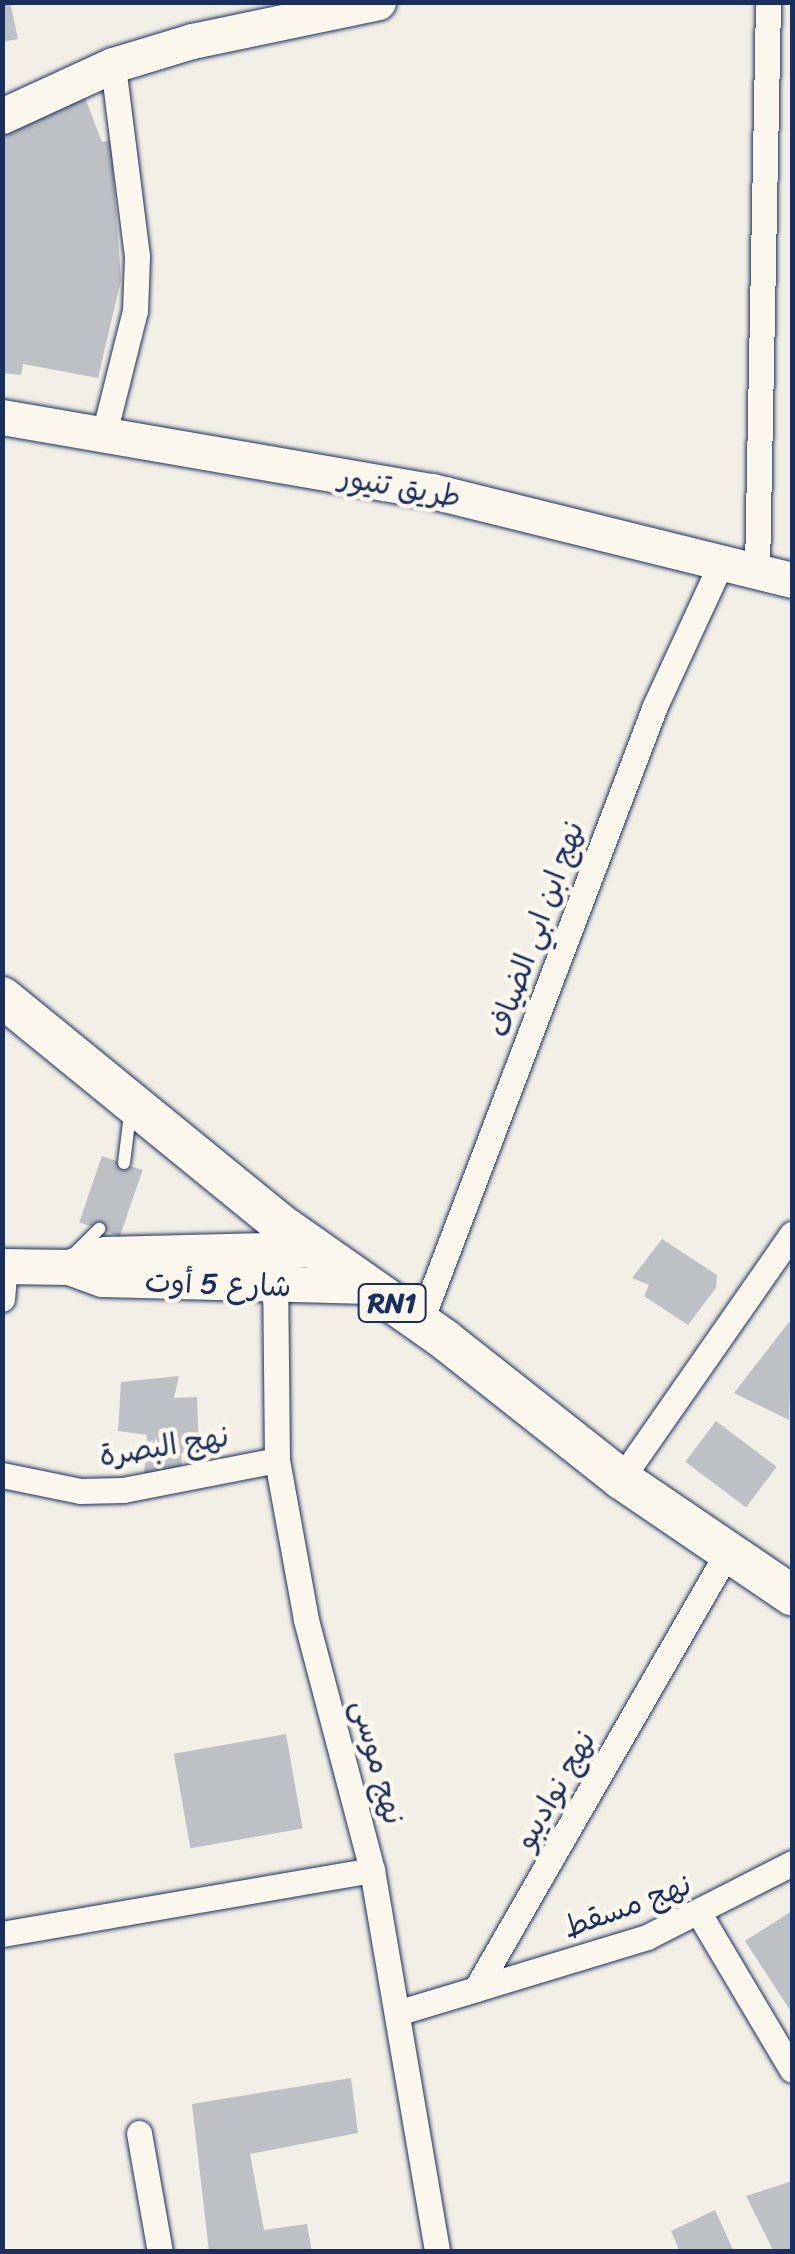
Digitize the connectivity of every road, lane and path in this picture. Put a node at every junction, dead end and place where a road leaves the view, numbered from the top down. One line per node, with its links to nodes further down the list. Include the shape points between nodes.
1 (378, 2): 3 (main road)
2 (768, 2): 9 (street)
3 (287, 10): 4 (main road)
4 (112, 65): 5 (main road); 7 (street, via 137,256 131,329)
5 (2, 116)
6 (2, 417): 7 (main road, طريق تنيور)
7 (104, 434): 8 (main road, طريق تنيور, via 432,491)
8 (722, 561): 9 (main road, طريق تنيور); 20 (street, نهج ابن ابي الضياف, via 655,706)
9 (757, 570): 10 (main road, طريق تنيور)
10 (792, 580)
11 (2, 997): 12 (main road, RN1)
12 (129, 1101): 13 (lane); 16 (main road, RN1)
13 (124, 1163)
14 (98, 1229): 17 (lane)
15 (792, 1234): 23 (street)
16 (276, 1254): 17 (main road, شارع 5 أوت, via 102,1279); 19 (main road, شارع 5 أوت); 19 (main road, RN1, via 317,1249); 21 (street, نهج موسى)
17 (64, 1267): 18 (main road, شارع 5 أوت)
18 (3, 1277)
19 (370, 1286): 20 (main road, RN1)
20 (420, 1323): 23 (main road, RN1)
21 (277, 1460): 22 (street, نهج البصرة, via 123,1490 80,1490); 27 (street, نهج موسى, via 306,1620)
22 (2, 1475)
23 (621, 1478): 24 (main road, RN1)
24 (727, 1553): 25 (main road, RN1); 30 (street, نهج نواديبو)
25 (792, 1594)
26 (792, 1863): 28 (street, نهج مسقط)
27 (372, 1870): 29 (street); 31 (street, نهج موسى)
28 (700, 1914): 30 (street, نهج مسقط, via 648,1937); 32 (street)
29 (2, 1934)
30 (476, 1989): 31 (street)
31 (400, 2012): 35 (street, نهج موسى)
32 (792, 2070)
33 (139, 2133): 34 (street)
34 (160, 2252)
35 (437, 2252)

